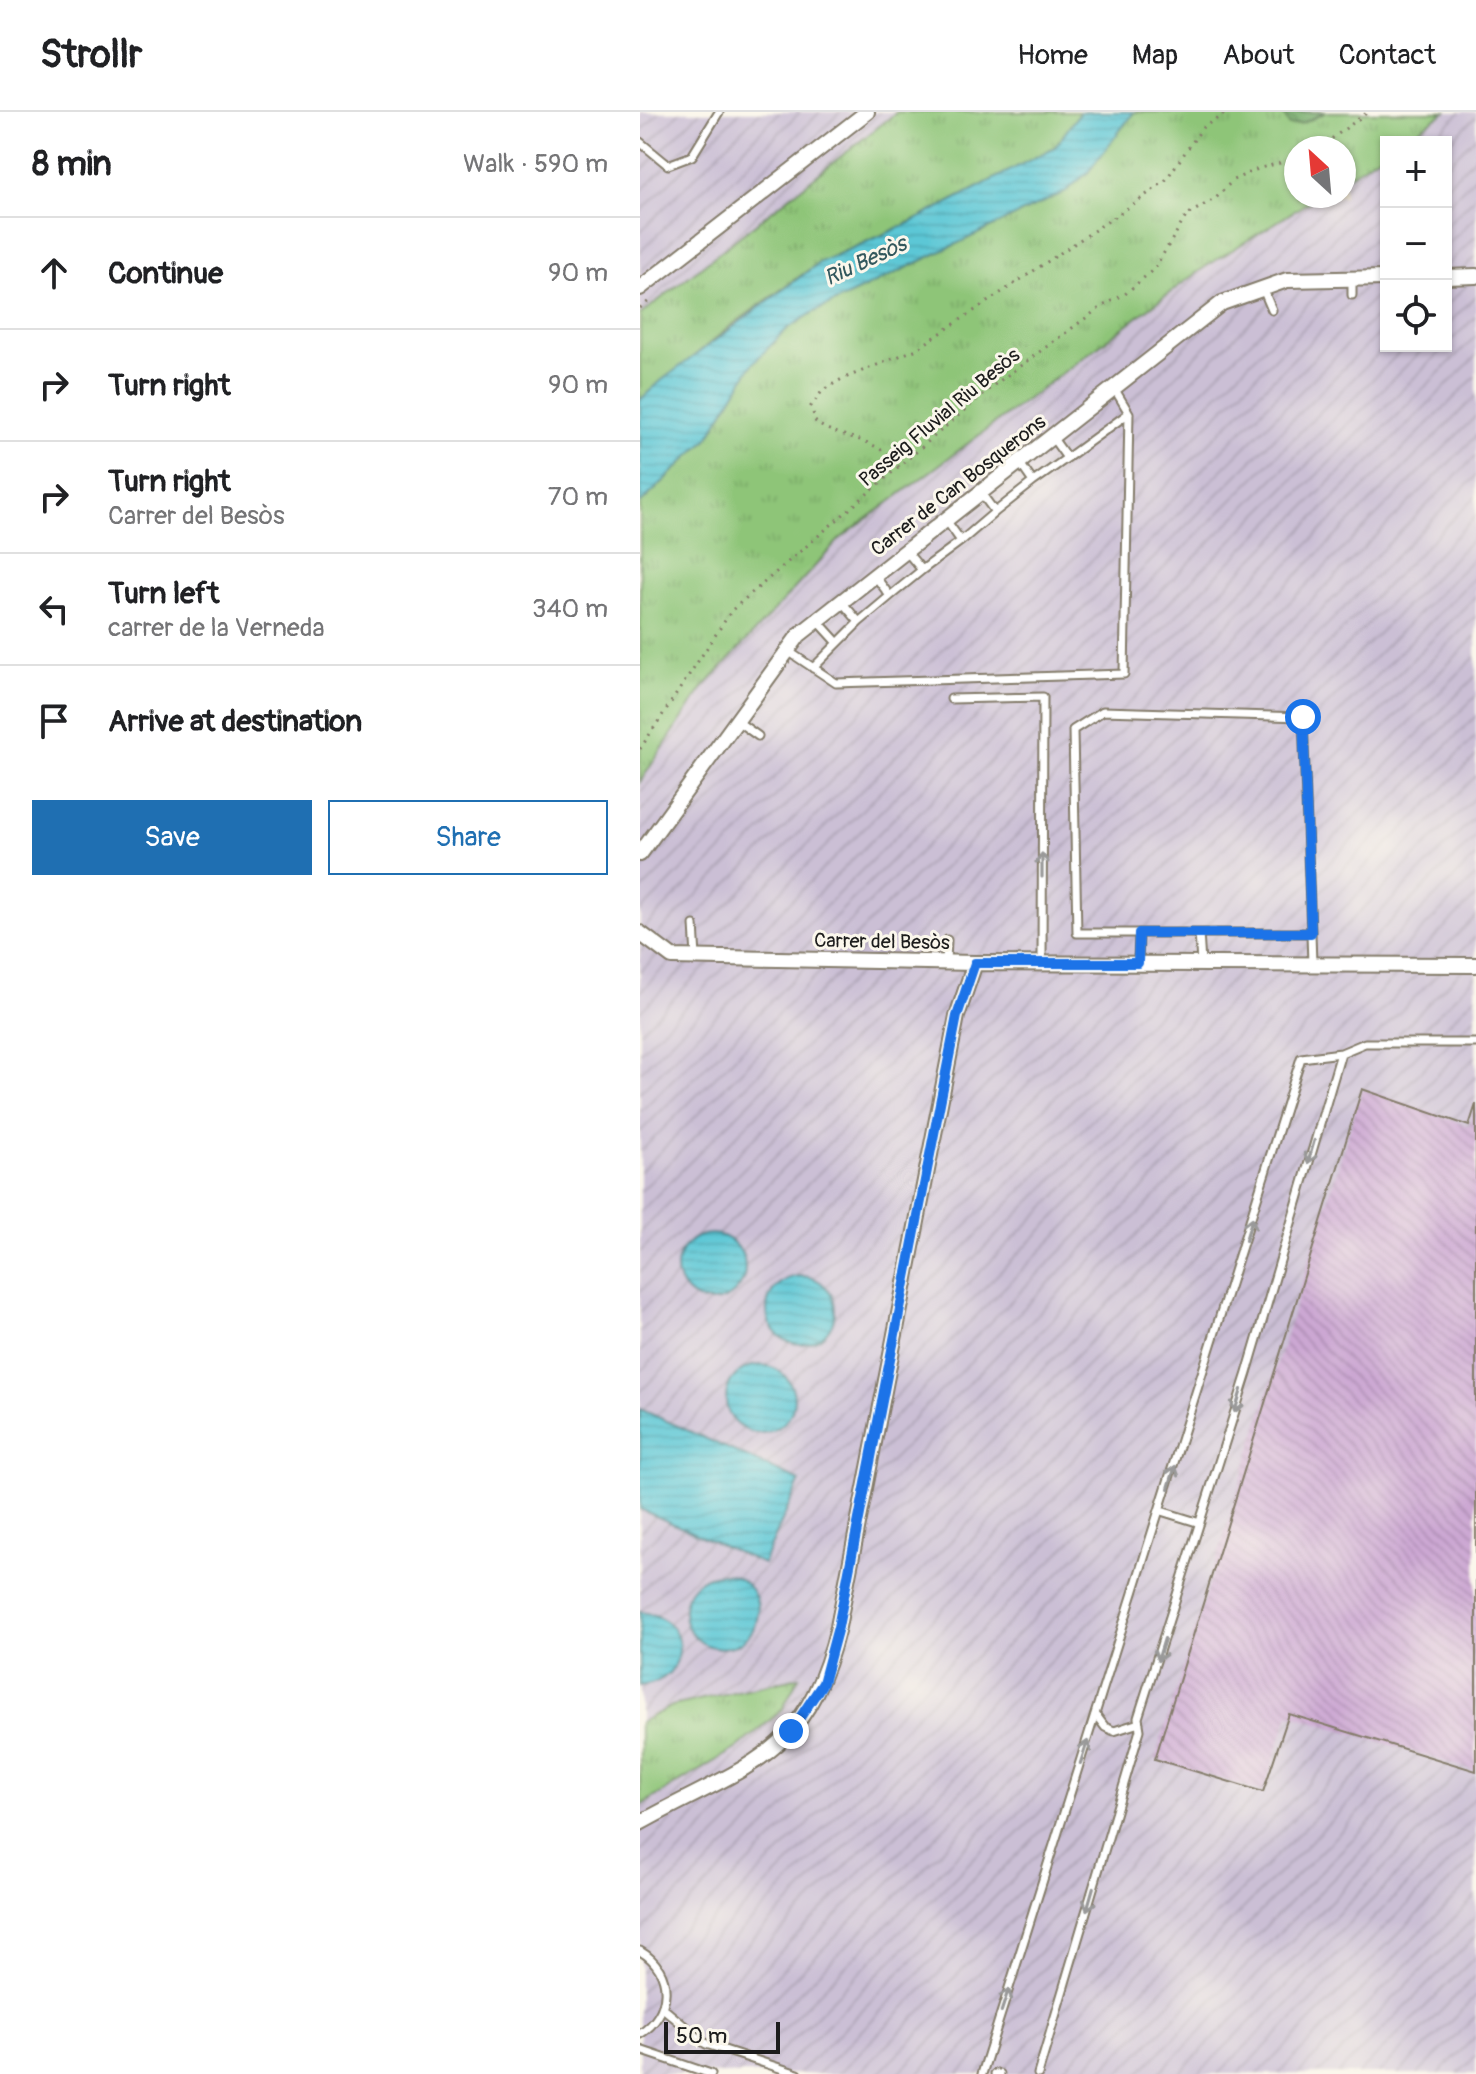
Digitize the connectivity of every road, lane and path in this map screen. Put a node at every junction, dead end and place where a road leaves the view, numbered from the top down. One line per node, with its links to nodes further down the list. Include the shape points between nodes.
1 (719, 112): 6 (lane, via 692,156 668,165)
2 (867, 112): 12 (street)
3 (1228, 112): 21 (path, via 1203,127 1165,181 1135,203 917,349 823,390 811,406 816,423 867,440 890,454)
4 (1368, 112): 5 (path)
5 (1335, 136)
6 (640, 142)
7 (1284, 162): 21 (path, Passeig Fluvial Riu Besòs, via 1233,180 1216,198 1187,215 1154,269 994,385)
8 (1476, 276): 9 (street)
9 (1452, 277)
10 (1380, 278): 11 (street, Carrer de Can Bosquerons)
11 (1352, 279): 13 (street, Carrer de Can Bosquerons, via 1287,280); 14 (lane)
12 (640, 288)
13 (1263, 289): 15 (lane); 16 (street, Carrer de Can Bosquerons, via 1222,303)
14 (1352, 295)
15 (1272, 310)
16 (1114, 388): 17 (lane); 18 (street, Carrer de Can Bosquerons)
17 (1129, 413): 19 (lane); 36 (lane, via 1124,674 836,683)
18 (1052, 437): 19 (lane); 20 (street, Carrer de Can Bosquerons)
19 (1067, 458): 22 (lane)
20 (1019, 462): 22 (lane); 23 (street, Carrer de Can Bosquerons)
21 (899, 467): 40 (path, Passeig Fluvial Riu Besòs, via 732,610)
22 (1033, 482): 24 (lane)
23 (981, 493): 24 (lane); 25 (street, Carrer de Can Bosquerons)
24 (995, 512): 26 (lane)
25 (946, 520): 26 (lane); 27 (street, Carrer de Can Bosquerons)
26 (961, 541): 28 (lane)
27 (906, 551): 28 (lane); 29 (street, Carrer de Can Bosquerons)
28 (922, 570): 30 (lane)
29 (875, 576): 30 (lane); 31 (street, Carrer de Can Bosquerons)
30 (890, 596): 33 (lane)
31 (842, 602): 32 (street, Carrer de Can Bosquerons); 33 (lane)
32 (818, 621): 34 (lane); 35 (street, Carrer de Can Bosquerons)
33 (859, 622): 34 (lane)
34 (838, 643): 36 (lane)
35 (788, 651): 36 (lane); 38 (street, Carrer de Can Bosquerons)
36 (813, 668)
37 (951, 699): 51 (lane, one-way to 37, via 1043,697)
38 (737, 721): 39 (lane); 41 (street, Carrer de Can Bosquerons)
39 (758, 736)
40 (640, 749)
41 (640, 854)
42 (694, 925): 48 (lane)
43 (640, 933): 48 (street, Carrer del Besòs, via 672,957)
44 (1139, 933): 45 (lane); 46 (lane, via 1077,933 1073,730 1103,711 1303,717); 52 (lane)
45 (1199, 933): 46 (lane); 53 (lane)
46 (1311, 933): 54 (lane)
47 (946, 942): 49 (lane)
48 (696, 957): 49 (street, Carrer del Besòs)
49 (946, 962): 50 (street, Carrer del Besòs)
50 (975, 963): 51 (street, Carrer del Besòs); 62 (street, via 957,1016 823,1683 802,1718 760,1759)
51 (1042, 963): 52 (street, Carrer del Besòs)
52 (1138, 963): 53 (street, Carrer del Besòs)
53 (1201, 964): 54 (street, Carrer del Besòs)
54 (1312, 964): 55 (street, Carrer del Besòs)
55 (1476, 965)
56 (1476, 1043): 57 (lane, via 1365,1043)
57 (1341, 1053): 58 (lane, one-way to 57, via 1301,1058); 59 (lane, one-way to 59)
58 (1161, 1511): 59 (lane); 60 (lane)
59 (1200, 1523): 61 (lane, one-way to 61)
60 (1096, 1715): 61 (lane, via 1114,1731); 69 (lane, one-way to 60)
61 (1139, 1723): 70 (lane, one-way to 70)
62 (640, 1823)
63 (640, 1951): 64 (lane, via 661,1971)
64 (664, 2009): 65 (lane); 68 (lane, via 706,2044)
65 (640, 2034)
66 (640, 2050): 67 (lane)
67 (711, 2074)
68 (798, 2074)
69 (982, 2074)
70 (1038, 2074)

